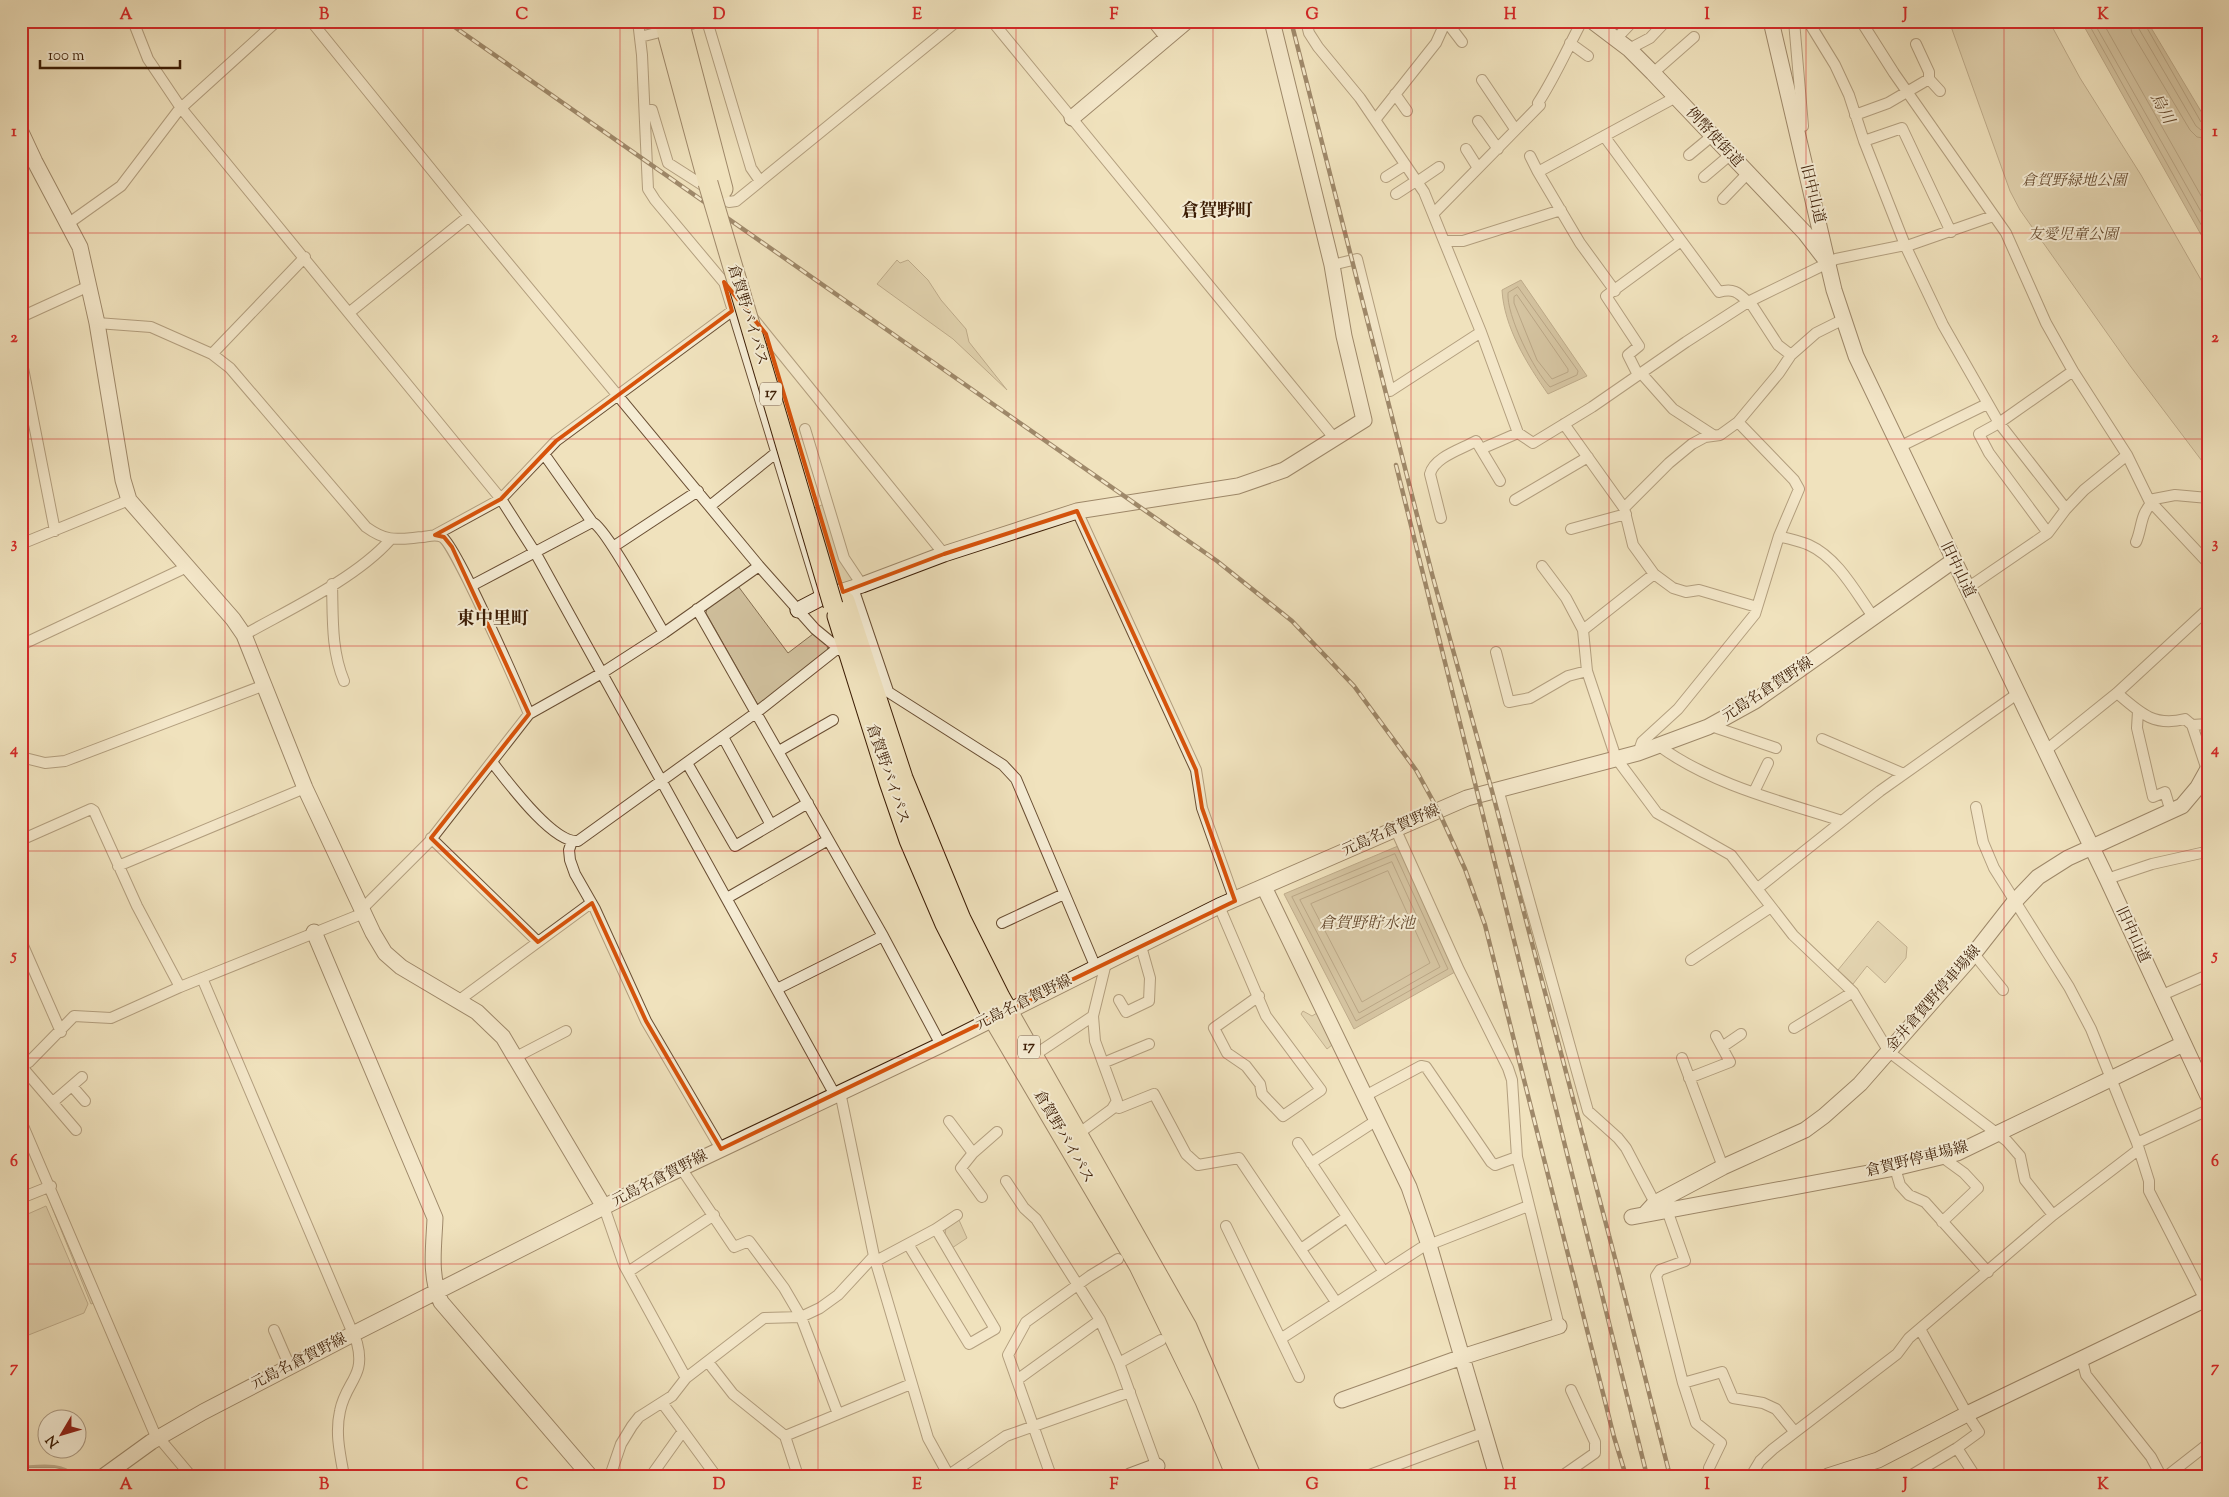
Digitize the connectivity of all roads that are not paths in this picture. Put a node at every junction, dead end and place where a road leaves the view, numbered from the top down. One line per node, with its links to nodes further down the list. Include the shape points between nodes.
1 (133, 21): 38 (street, via 148,59)
2 (277, 21): 38 (street)
3 (311, 21): 70 (street)
4 (638, 21): 22 (street)
5 (707, 21): 63 (street, via 751,168)
6 (957, 21): 63 (street)
7 (992, 21): 42 (street)
8 (1155, 21): 23 (main road)
9 (1187, 21): 23 (main road)
10 (1272, 21): 81 (main road)
11 (1306, 21): 43 (street, via 1318,47)
12 (1446, 21): 26 (street); 36 (street, via 1436,43)
13 (1633, 21): 25 (street)
14 (1666, 21): 29 (street, via 1650,38)
15 (1771, 21): 45 (main road, 旧中山道)
16 (1794, 21): 45 (street, via 1803,126)
17 (1808, 21): 41 (street, via 1835,65 1850,95)
18 (1861, 21): 34 (street)
19 (690, 22): 65 (highway, 倉賀野バイパス / 17)
20 (1591, 22): 25 (main road, 例幣使街道); 27 (street)
21 (660, 27): 22 (street); 65 (highway, 倉賀野バイパス / 17)
22 (640, 37): 39 (street)
23 (1168, 37): 42 (main road)
24 (1694, 37): 31 (street)
25 (1616, 39): 29 (main road, 例幣使街道)
26 (1462, 42)
27 (1570, 43): 30 (street); 46 (street, via 1538,103 1540,105)
28 (1916, 44): 32 (street)
29 (1629, 49): 31 (main road, 例幣使街道)
30 (1588, 56)
31 (1653, 73): 37 (main road, 例幣使街道)
32 (1929, 79): 34 (street); 35 (street)
33 (1482, 80): 46 (street)
34 (1906, 90): 41 (street, via 1888,102); 71 (street)
35 (1940, 90)
36 (1395, 94): 40 (street); 43 (street)
37 (1676, 97): 48 (street); 49 (main road, 例幣使街道)
38 (181, 107): 72 (street, via 121,186); 79 (street)
39 (645, 109): 63 (street, via 652,110 668,163 696,182 729,202 736,201); 82 (street, via 648,189)
40 (1407, 111)
41 (1855, 115): 50 (street)
42 (1072, 118): 105 (street)
43 (1375, 120): 56 (street)
44 (1478, 121): 52 (street)
45 (1796, 128): 73 (main road, 旧中山道)
46 (1515, 129): 52 (street)
47 (21, 132): 72 (main road)
48 (1604, 136): 59 (street); 77 (street)
49 (1712, 136): 53 (street); 54 (main road, 例幣使街道)
50 (1864, 141): 74 (street, via 1902,128); 78 (street)
51 (1466, 149): 58 (street)
52 (1498, 149): 58 (street)
53 (1689, 155)
54 (1730, 155): 60 (main road, 例幣使街道); 62 (street)
55 (1530, 156): 59 (street)
56 (1405, 165): 61 (street); 64 (street)
57 (1439, 168): 64 (street)
58 (1478, 168): 69 (street)
59 (1538, 172): 68 (street)
60 (1748, 173): 67 (street); 75 (main road, 例幣使街道)
61 (1386, 177)
62 (1704, 177)
63 (760, 181)
64 (1417, 182): 66 (street); 69 (street)
65 (716, 186): 145 (highway, 倉賀野バイパス / 17, bridge)
66 (1396, 194)
67 (1723, 198)
68 (1561, 210): 76 (street, via 1463,241); 84 (street)
69 (1434, 213): 76 (street)
70 (469, 216): 87 (street); 97 (street)
71 (1993, 216): 74 (street); 95 (street, via 2006,233 2046,322)
72 (69, 223): 83 (main road, via 80,247)
73 (1819, 223): 75 (main road); 80 (main road, 旧中山道)
74 (1951, 232): 78 (street)
75 (1805, 233): 80 (main road, 例幣使街道)
76 (1445, 241): 91 (street)
77 (1681, 241): 84 (street); 85 (street, via 1719,292 1738,292)
78 (1906, 246): 80 (street); 98 (street, via 1943,325)
79 (305, 257): 87 (street); 92 (street)
80 (1828, 263): 85 (street); 89 (main road, 旧中山道)
81 (1332, 265): 91 (street, via 1357,259 1390,391); 105 (main road, via 1344,336 1364,420)
82 (724, 282): 86 (street); 135 (street)
83 (89, 286): 88 (street); 90 (main road)
84 (1615, 291): 96 (street, via 1606,296 1639,346 1628,355)
85 (1749, 302): 93 (street, via 1778,345); 96 (street)
86 (732, 311): 97 (street); 108 (street)
87 (350, 312): 115 (street)
88 (21, 317)
89 (1842, 320): 93 (street, via 1816,333); 106 (main road, 旧中山道)
90 (97, 323): 92 (street, via 151,327); 116 (main road)
91 (1481, 332): 103 (street)
92 (212, 354): 130 (street, via 243,383 366,527)
93 (1791, 355): 99 (street, via 1780,373)
94 (21, 358): 126 (street)
95 (2073, 371): 100 (street); 110 (street)
96 (1640, 374): 101 (street); 104 (street, via 1673,408)
97 (618, 394): 109 (street, via 556,441); 113 (street)
98 (1987, 404): 100 (street); 106 (street)
99 (1738, 422): 104 (street, via 1720,435); 129 (street, via 1798,485)
100 (1999, 423): 120 (street); 127 (street, via 1979,434 1989,453)
101 (1564, 424): 103 (street, via 1533,443); 111 (street)
102 (805, 430): 145 (street, via 844,558)
103 (1518, 433): 107 (street)
104 (1713, 435): 122 (street, via 1699,440 1669,463)
105 (1334, 439): 121 (main road, via 1284,470 1238,486)
106 (1899, 447): 136 (main road, 旧中山道)
107 (1481, 448): 112 (street); 123 (street, via 1476,441 1439,460 1431,468)
108 (776, 452): 119 (street); 145 (street)
109 (544, 454): 115 (street); 124 (street)
110 (2127, 455): 118 (street); 120 (street)
111 (1588, 457): 117 (street); 122 (street)
112 (1500, 481)
113 (698, 491): 119 (street); 133 (street)
114 (2208, 498): 118 (street, via 2175,495)
115 (501, 499): 128 (street); 134 (street)
116 (129, 500): 126 (street); 140 (main road)
117 (1515, 500)
118 (2150, 501): 131 (street); 137 (street)
119 (710, 506): 138 (street)
120 (2066, 509): 127 (street)
121 (1077, 511): 135 (main road); 208 (street, via 1196,770 1202,808)
122 (1625, 511): 125 (street); 141 (street, via 1633,545)
123 (1441, 518)
124 (592, 522): 133 (street, via 598,525); 134 (street)
125 (1570, 530)
126 (55, 531): 132 (street)
127 (2048, 533): 144 (street)
128 (435, 535): 130 (street); 143 (street, via 444,537 452,547)
129 (1779, 536): 146 (street); 150 (street, via 1822,552 1835,564)
130 (390, 540): 142 (street, via 378,554)
131 (2136, 542)
132 (21, 544)
133 (613, 547): 152 (street)
134 (536, 554): 143 (street); 158 (street)
135 (944, 554): 145 (main road)
136 (1953, 561): 144 (main road, 旧中山道); 150 (main road, 元島名倉賀野線)
137 (2208, 563)
138 (759, 566): 147 (street); 149 (street)
139 (1542, 566): 151 (street, via 1566,598)
140 (187, 567): 153 (main road); 154 (street)
141 (1654, 574): 146 (street, via 1673,588 1686,592 1699,590); 151 (street)
142 (332, 584): 153 (street); 159 (street, via 334,643)
143 (471, 586): 166 (street)
144 (1966, 588): 163 (main road, 旧中山道)
145 (843, 596): 149 (main road); 161 (street); 195 (highway, 倉賀野バイパス / 17)
146 (1757, 607): 177 (street, via 1755,614 1678,709 1642,742)
147 (697, 609): 152 (street); 165 (street)
148 (2208, 609): 162 (street)
149 (798, 610): 155 (street)
150 (1874, 618): 170 (main road, 元島名倉賀野線, via 1755,701)
151 (1583, 630): 157 (street)
152 (664, 633): 158 (street)
153 (244, 635): 160 (main road)
154 (21, 645)
155 (840, 650): 165 (street); 195 (highway, via 860,726 892,823)
156 (1496, 652): 157 (street, via 1509,702 1530,698 1568,676)
157 (1587, 671): 179 (street)
158 (602, 673): 166 (street); 185 (street)
159 (344, 681)
160 (262, 686): 178 (street, via 73,759 44,764); 186 (main road)
161 (885, 689): 195 (highway, via 928,818); 206 (street, via 1003,765 1016,779)
162 (2117, 693): 164 (street); 176 (street)
163 (2017, 694): 176 (main road, 旧中山道); 184 (street)
164 (2138, 711): 169 (street, via 2161,722 2185,719); 191 (street, via 2137,728 2153,797 2165,792)
165 (757, 712): 171 (street); 175 (street)
166 (530, 714): 180 (street)
167 (833, 720): 175 (street)
168 (2208, 724): 169 (street)
169 (2192, 725): 183 (street)
170 (1711, 726): 173 (main road, 元島名倉賀野線); 174 (street)
171 (722, 737): 181 (street); 193 (street)
172 (1822, 739): 184 (street)
173 (1659, 746): 177 (main road, 元島名倉賀野線); 188 (street, via 1680,761)
174 (1776, 748)
175 (778, 751): 189 (street)
176 (2045, 751): 200 (main road, 旧中山道)
177 (1638, 753): 179 (main road, 元島名倉賀野線)
178 (21, 757)
179 (1616, 758): 187 (main road, 元島名倉賀野線); 205 (street, via 1657,813 1731,855)
180 (492, 762): 196 (street); 199 (street, via 526,803 558,834)
181 (686, 763): 185 (street); 193 (street, via 735,846)
182 (1768, 763): 188 (street)
183 (2207, 769): 191 (main road, 金井倉賀野停車場線, via 2191,796)
184 (1904, 774): 192 (street)
185 (662, 781): 199 (street, via 578,841); 207 (street)
186 (305, 788): 202 (street); 213 (main road)
187 (1498, 789): 194 (main road, 元島名倉賀野線, via 1467,798); 284 (street, via 1588,1111 1626,1148)
188 (1754, 792): 192 (street)
189 (808, 803): 193 (street); 198 (street)
190 (1976, 807): 209 (street, via 1991,860)
191 (2171, 812): 200 (main road, 金井倉賀野停車場線)
192 (1842, 821): 205 (street)
193 (771, 825)
194 (1395, 828): 204 (main road, 元島名倉賀野線); 272 (street, via 1459,970 1508,1068 1512,1080)
195 (917, 837): 233 (highway, 倉賀野バイパス / 17, via 945,924)
196 (432, 838): 213 (street); 218 (street)
197 (21, 840): 202 (street, via 92,810)
198 (828, 840): 207 (street); 216 (street)
199 (572, 842): 210 (street, via 570,860)
200 (2091, 848): 203 (main road, 旧中山道); 209 (main road, 金井倉賀野停車場線, via 2046,872)
201 (2201, 853): 203 (street)
202 (118, 866): 225 (street)
203 (2107, 879): 230 (main road, 旧中山道)
204 (1264, 887): 208 (main road, 元島名倉賀野線); 255 (main road)
205 (1758, 888): 212 (street)
206 (1064, 894): 214 (street); 222 (street)
207 (727, 898): 226 (street)
208 (1235, 901): 211 (main road, 元島名倉賀野線)
209 (2015, 901): 220 (main road, 金井倉賀野停車場線); 252 (street, via 2069,987 2091,1029)
210 (591, 903): 218 (street); 270 (street, via 646,1021)
211 (1219, 906): 219 (main road, 元島名倉賀野線); 229 (street)
212 (1771, 908): 221 (street); 228 (street, via 1793,935)
213 (363, 911): 215 (street); 232 (main road, via 385,954)
214 (1002, 923)
215 (314, 932): 224 (street); 301 (main road, via 436,1218 432,1268)
216 (883, 936): 226 (street); 242 (street)
217 (21, 940): 237 (street)
218 (538, 942): 232 (street)
219 (1141, 946): 222 (main road, 元島名倉賀野線); 231 (street, via 1150,978 1149,1001 1126,1012)
220 (1974, 954): 227 (street); 245 (main road, 金井倉賀野停車場線)
221 (1691, 960)
222 (1101, 966): 233 (main road, 元島名倉賀野線); 234 (street)
223 (2208, 975): 230 (street)
224 (202, 978): 225 (street); 309 (street)
225 (180, 987): 237 (street, via 111,1018 74,1016)
226 (777, 989): 254 (street)
227 (2003, 990)
228 (1853, 992): 235 (street); 245 (street)
229 (1259, 996): 229 (street, via 1266,1016 1321,1090 1283,1116 1262,1094 1260,1084 1246,1066 1227,1053 1214,1028)
230 (2160, 996): 241 (main road, 旧中山道)
231 (1119, 1000)
232 (458, 1001): 246 (main road, via 490,1023)
233 (1001, 1015): 242 (main road, 元島名倉賀野線); 266 (highway, 倉賀野バイパス / 17); 352 (highway, 倉賀野バイパス / 17, via 1139,1266 1205,1401)
234 (1093, 1016): 244 (street); 248 (street, via 1095,1041)
235 (1794, 1028)
236 (566, 1031): 246 (street)
237 (61, 1032): 249 (street)
238 (1741, 1034): 243 (street)
239 (1716, 1036): 243 (street)
240 (1149, 1044): 248 (street)
241 (2183, 1044): 252 (main road, 倉賀野停車場線); 256 (main road, 旧中山道)
242 (941, 1045): 254 (main road, 元島名倉賀野線)
243 (1722, 1046): 251 (street, via 1730,1062)
244 (1039, 1052)
245 (1889, 1052): 267 (street); 275 (main road, 金井倉賀野停車場線, via 1845,1098 1805,1130)
246 (516, 1057): 283 (main road)
247 (1682, 1058): 251 (street)
248 (1103, 1063): 259 (street)
249 (22, 1067): 258 (street)
250 (82, 1077): 253 (street)
251 (1689, 1078): 275 (street)
252 (2110, 1080): 267 (main road, 倉賀野停車場線); 269 (street)
253 (72, 1086): 257 (street); 258 (street)
254 (837, 1094): 270 (main road, 元島名倉賀野線); 295 (street)
255 (1365, 1096): 262 (main road); 272 (street, via 1420,1066 1426,1067 1491,1162 1495,1165)
256 (2208, 1096)
257 (85, 1101)
258 (54, 1102): 264 (street)
259 (1115, 1106): 266 (street); 294 (street, via 1119,1108 1154,1094 1186,1154 1198,1165 1239,1158)
260 (2208, 1110): 269 (street)
261 (21, 1120): 279 (street)
262 (1377, 1120): 274 (street); 293 (main road, via 1409,1187)
263 (948, 1122): 271 (street)
264 (76, 1130)
265 (997, 1132): 271 (street)
266 (1078, 1134): 353 (highway, 倉賀野バイパス / 17, via 1186,1327)
267 (1998, 1135): 273 (main road, 倉賀野停車場線); 287 (street, via 2020,1156 2025,1180)
268 (1298, 1143): 274 (street)
269 (2138, 1147): 287 (street); 302 (street, via 2149,1190)
270 (720, 1149): 276 (main road, 元島名倉賀野線)
271 (973, 1153): 281 (street, via 961,1168)
272 (1517, 1156): 282 (street)
273 (1942, 1157): 277 (main road, 倉賀野停車場線); 289 (street, via 1978,1188)
274 (1311, 1163): 288 (street)
275 (1723, 1167): 284 (main road, 金井倉賀野停車場線)
276 (681, 1168): 283 (main road, 元島名倉賀野線); 285 (street)
277 (1895, 1168): 284 (main road, 倉賀野停車場線); 289 (street, via 1900,1185 1909,1196 1924,1202)
278 (1006, 1181): 300 (street, via 1024,1208 1036,1219)
279 (51, 1186): 280 (street); 333 (street, via 154,1432)
280 (21, 1198)
281 (982, 1198)
282 (1528, 1206): 293 (street); 306 (street)
283 (604, 1208): 297 (street); 301 (main road, 元島名倉賀野線)
284 (1650, 1211): 320 (street, via 1685,1261 1660,1270 1656,1276)
285 (714, 1215): 297 (street); 304 (street, via 734,1247 749,1241)
286 (957, 1215): 291 (street)
287 (2053, 1215): 299 (street)
288 (1347, 1217): 294 (street); 298 (street)
289 (1942, 1222): 299 (street)
290 (1226, 1226): 310 (street)
291 (936, 1229): 292 (street); 292 (street, via 995,1329 969,1344)
292 (908, 1244): 295 (street)
293 (1429, 1245): 298 (street); 312 (main road)
294 (1300, 1249): 303 (street)
295 (875, 1259): 304 (street, via 838,1294); 321 (street)
296 (1118, 1259): 300 (street)
297 (628, 1272): 318 (street)
298 (1384, 1272): 303 (street)
299 (1988, 1272): 307 (street)
300 (1078, 1284): 305 (street); 319 (street, via 1026,1322 1008,1355)
301 (436, 1292): 309 (main road, 元島名倉賀野線); 345 (main road, via 445,1308)
302 (2207, 1301): 313 (main road)
303 (1336, 1302): 310 (street)
304 (801, 1317): 314 (street, via 764,1318); 326 (street)
305 (1100, 1320): 315 (street); 319 (street)
306 (1559, 1326): 312 (main road)
307 (1920, 1329): 327 (street); 330 (street, via 1897,1354)
308 (274, 1330): 316 (street)
309 (353, 1334): 316 (main road, 元島名倉賀野線); 344 (street, via 361,1358 344,1398 338,1425)
310 (1282, 1338): 317 (street)
311 (1161, 1340): 315 (street)
312 (1462, 1357): 324 (main road); 331 (main road)
313 (2082, 1360): 327 (main road); 361 (street, via 2086,1375 2151,1457)
314 (708, 1362): 318 (street); 332 (street, via 733,1394)
315 (1120, 1363): 323 (street)
316 (290, 1367): 333 (main road, 元島名倉賀野線)
317 (1299, 1377)
318 (686, 1378): 325 (street)
319 (1017, 1380): 328 (street)
320 (1683, 1383): 330 (street, via 1722,1372 1733,1398 1763,1403 1776,1410); 336 (street, via 1696,1422 1721,1443)
321 (911, 1384): 326 (street); 349 (street, via 928,1438)
322 (1572, 1390): 356 (street, via 1595,1442 1595,1453)
323 (1130, 1392): 328 (street); 337 (street)
324 (1342, 1400)
325 (662, 1404): 329 (street); 346 (street, via 639,1417 632,1426 621,1444)
326 (838, 1414): 332 (street)
327 (1967, 1414): 335 (street, via 1979,1432); 358 (main road, via 1878,1460)
328 (1034, 1426): 349 (street, via 1006,1436); 350 (street)
329 (683, 1431): 340 (street); 347 (street)
330 (1794, 1431): 357 (street, via 1766,1455)
331 (1483, 1433): 354 (street); 355 (main road)
332 (785, 1436): 348 (street)
333 (159, 1437): 341 (street); 343 (main road, 元島名倉賀野線)
334 (2208, 1444): 362 (street)
335 (1957, 1448): 338 (street); 360 (street)
336 (1709, 1468)
337 (1158, 1471): 351 (main road)
338 (1925, 1472): 359 (street)
339 (21, 1473): 342 (street)
340 (654, 1474)
341 (192, 1475)
342 (67, 1476)
343 (104, 1476)
344 (344, 1476)
345 (590, 1476)
346 (610, 1476)
347 (716, 1476)
348 (798, 1476)
349 (949, 1476)
350 (1051, 1476)
351 (1130, 1476)
352 (1236, 1476)
353 (1251, 1476)
354 (1367, 1476)
355 (1497, 1476)
356 (1562, 1476)
357 (1751, 1476)
358 (1828, 1476)
359 (1910, 1476)
360 (1975, 1476)
361 (2161, 1476)
362 (2167, 1476)

